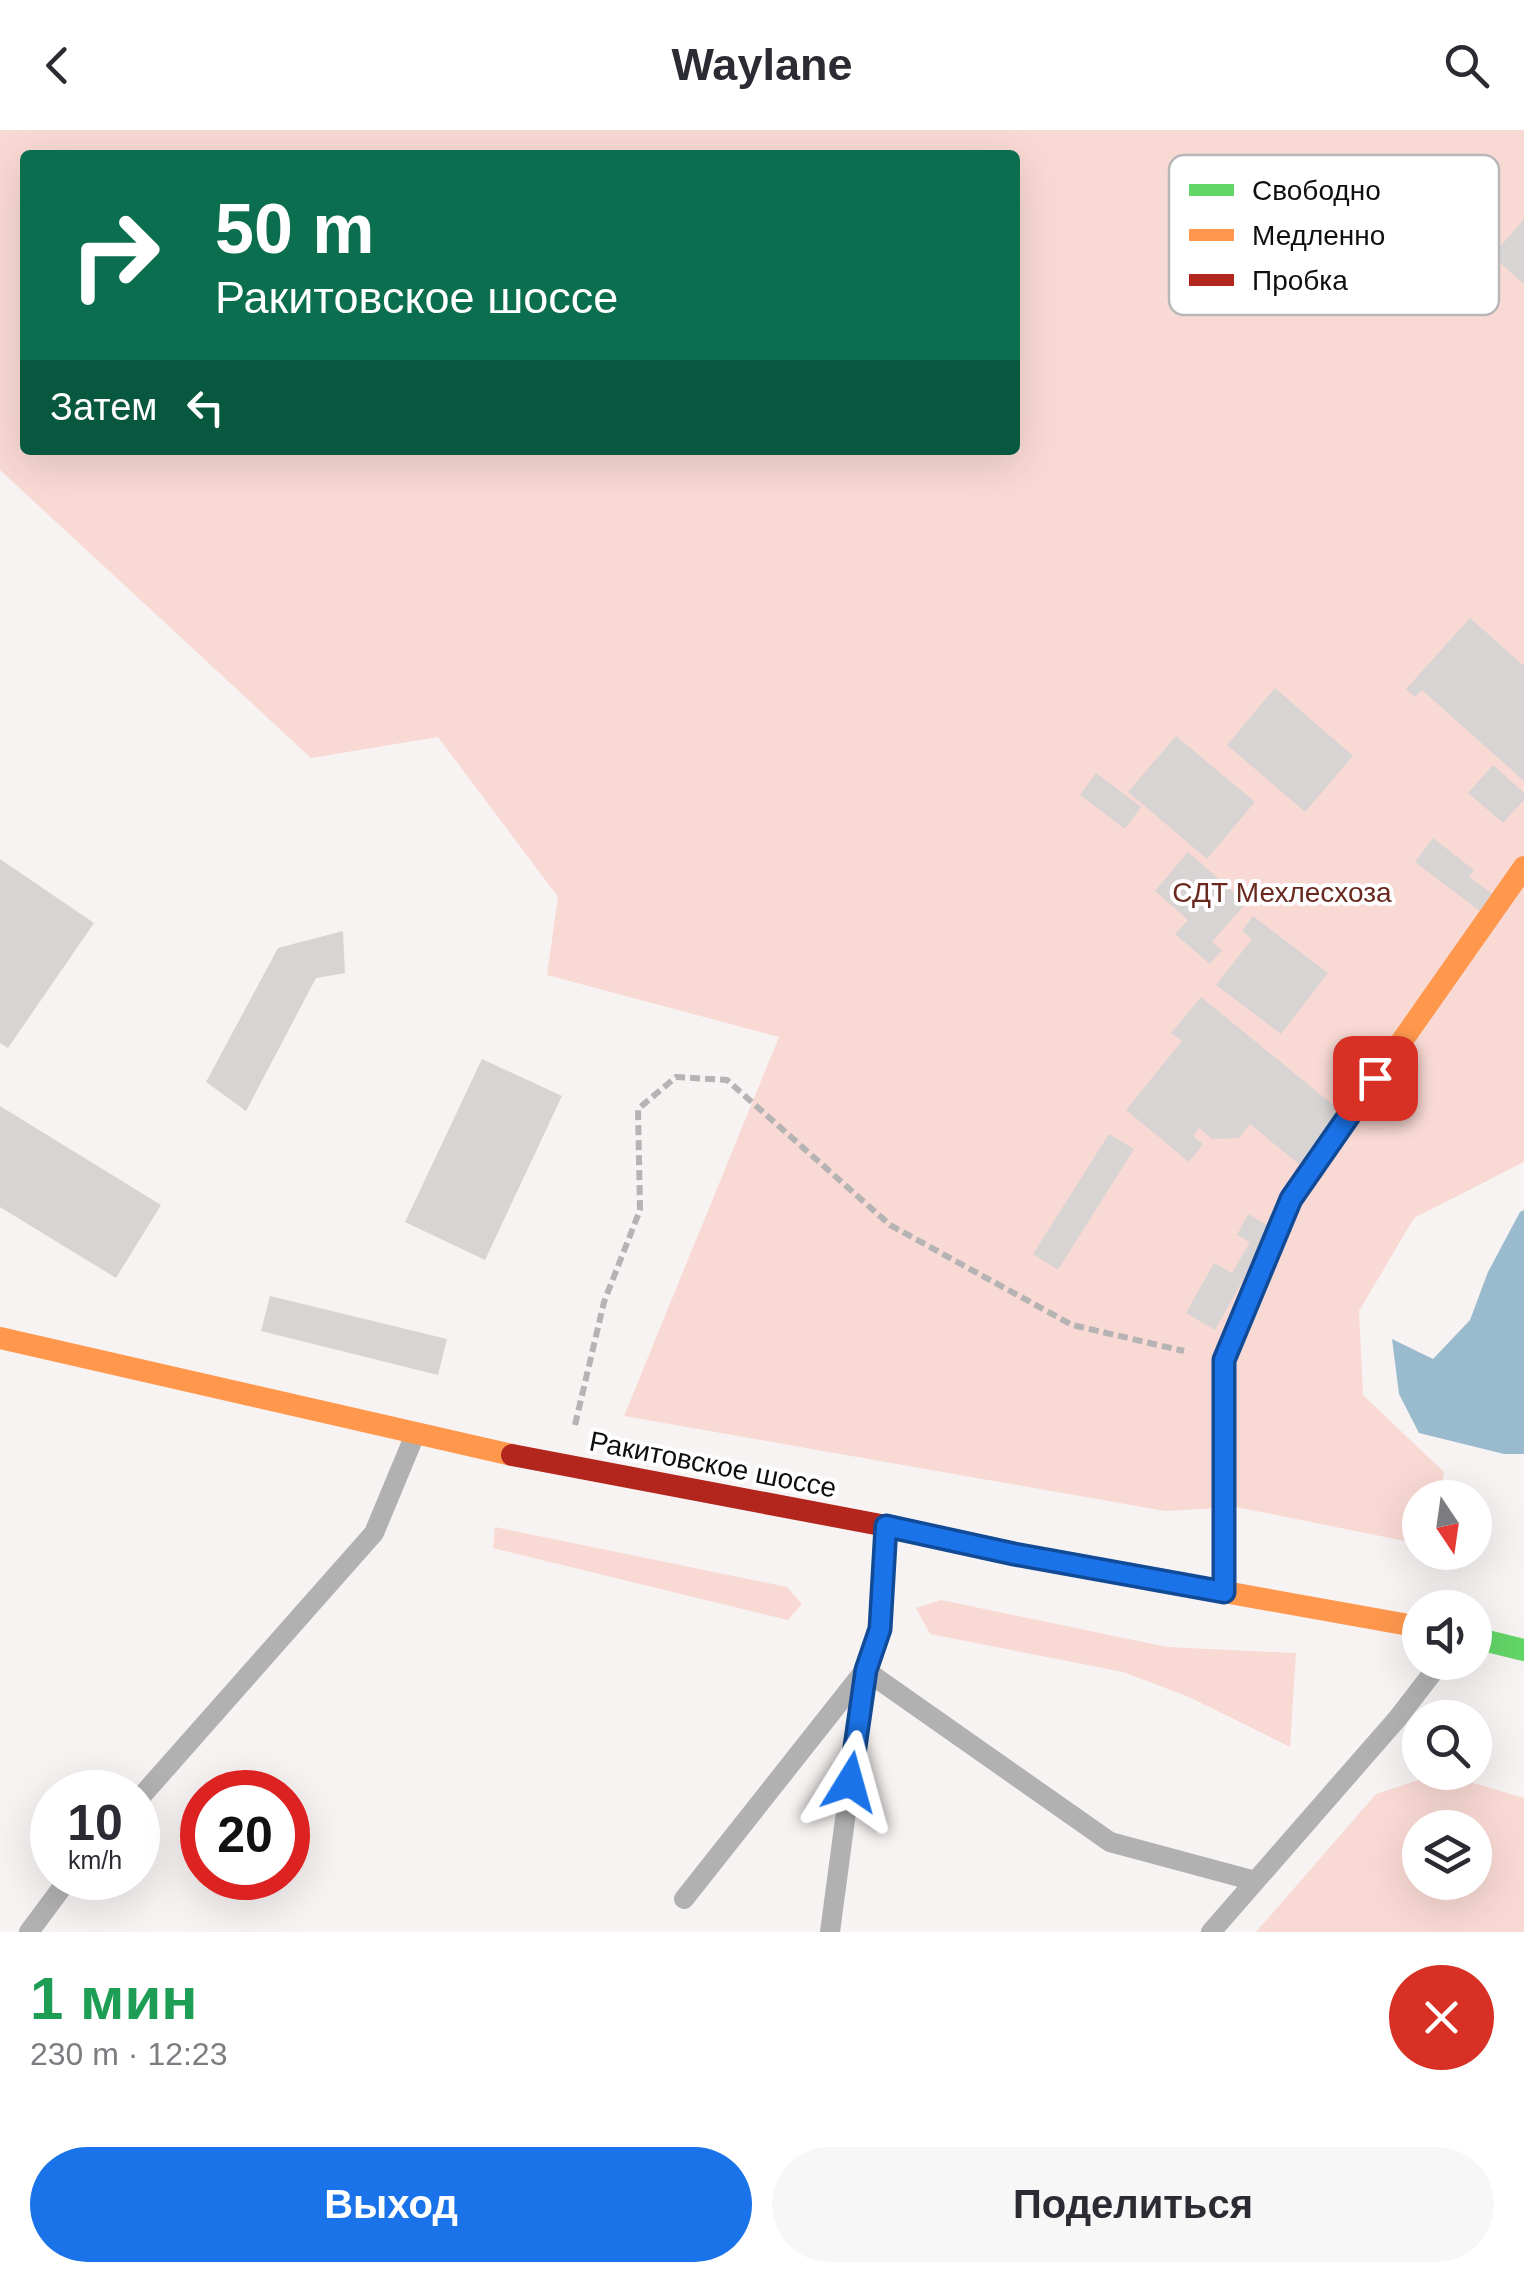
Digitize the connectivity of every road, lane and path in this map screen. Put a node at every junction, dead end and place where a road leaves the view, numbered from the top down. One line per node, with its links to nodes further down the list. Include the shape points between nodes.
1 (1524, 868): 3 (main road, via 1291,1199)
2 (0, 1338): 4 (main road, Ракитовское шоссе)
3 (1224, 1360): 5 (path, via 1072,1325 890,1225 726,1080 676,1077 638,1109 640,1210 604,1302); 7 (main road)
4 (415, 1435): 5 (main road, Ракитовское шоссе); 13 (lane, via 374,1534)
5 (566, 1466): 6 (main road, Ракитовское шоссе)
6 (886, 1526): 7 (main road, Ракитовское шоссе); 11 (lane, via 880,1629)
7 (1224, 1592): 8 (main road, Ракитовское шоссе)
8 (1402, 1624)
9 (1492, 1642): 10 (main road)
10 (1524, 1650)
11 (866, 1670): 14 (lane, via 1110,1842); 15 (lane); 18 (lane)
12 (1426, 1680): 14 (lane)
13 (160, 1775)
14 (1255, 1881): 19 (lane)
15 (684, 1899)
16 (53, 1900): 17 (lane)
17 (29, 1932)
18 (830, 1932)
19 (1211, 1932)

